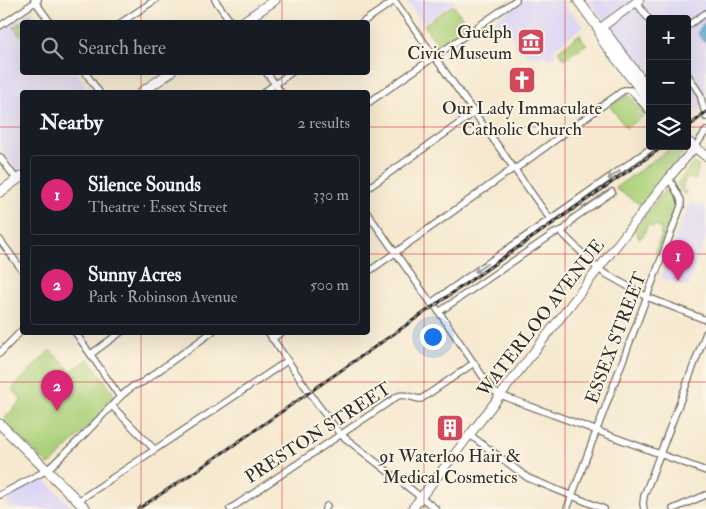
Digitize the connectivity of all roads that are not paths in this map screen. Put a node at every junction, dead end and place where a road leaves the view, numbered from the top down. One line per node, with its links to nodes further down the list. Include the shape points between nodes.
1 (155, 0): 12 (street)
2 (214, 0): 13 (street)
3 (275, 0): 14 (main road)
4 (394, 0): 15 (street); 19 (street)
5 (516, 0): 19 (street)
6 (578, 0): 18 (main road)
7 (36, 1): 11 (street); 17 (street)
8 (638, 1): 10 (street); 18 (street)
9 (706, 13): 16 (street)
10 (646, 15)
11 (49, 20)
12 (125, 20)
13 (229, 20)
14 (246, 20)
15 (366, 20)
16 (691, 23)
17 (0, 26)
18 (598, 28): 26 (main road, via 606,33); 31 (main road, via 602,40)
19 (435, 57): 32 (street); 34 (street)
20 (87, 75): 27 (street)
21 (167, 75): 28 (main road)
22 (268, 75): 25 (street)
23 (288, 75): 25 (street)
24 (691, 80): 35 (street, via 700,94)
25 (275, 85): 29 (street); 30 (street)
26 (646, 86)
27 (98, 90)
28 (145, 90)
29 (267, 90)
30 (279, 90)
31 (646, 97)
32 (370, 102)
33 (646, 107): 42 (street, via 631,90 624,90)
34 (474, 113): 42 (street); 45 (street)
35 (706, 117)
36 (706, 131): 38 (street)
37 (691, 144): 38 (main road)
38 (695, 147): 40 (main road); 44 (street, WATERLOO AVENUE)
39 (648, 150): 49 (street, one-way to 49)
40 (706, 156)
41 (0, 157): 43 (street)
42 (514, 168): 49 (street); 52 (street)
43 (20, 178): 46 (main road)
44 (669, 178): 54 (street, WATERLOO AVENUE); 56 (street, ESSEX STREET, via 681,206)
45 (370, 187)
46 (0, 192)
47 (612, 192): 50 (street)
48 (370, 217): 52 (street)
49 (550, 219): 57 (street, one-way to 57)
50 (560, 231): 54 (street); 58 (street)
51 (0, 240): 53 (street)
52 (395, 252): 55 (street); 57 (street)
53 (20, 267)
54 (598, 269): 56 (street); 72 (street, WATERLOO AVENUE)
55 (370, 271)
56 (647, 297): 59 (street); 76 (street, ESSEX STREET)
57 (431, 303): 58 (street)
58 (439, 312): 71 (street)
59 (706, 320)
60 (20, 332): 68 (street)
61 (706, 333): 80 (street)
62 (76, 335): 69 (street)
63 (117, 335): 69 (street)
64 (208, 335): 73 (street)
65 (270, 335): 67 (street)
66 (278, 335): 67 (street)
67 (272, 339): 70 (street)
68 (0, 353)
69 (91, 354): 73 (street)
70 (287, 361): 77 (street); 79 (street)
71 (474, 363): 72 (street); 77 (street, PRESTON STREET, via 424,397 398,396)
72 (500, 395): 76 (street); 78 (street, WATERLOO AVENUE)
73 (120, 397): 74 (street)
74 (112, 406): 79 (street); 81 (street)
75 (0, 424): 81 (main road)
76 (597, 430): 80 (street); 85 (street, ESSEX STREET)
77 (340, 434): 86 (street); 89 (street, PRESTON STREET)
78 (470, 435): 85 (street, via 528,478); 86 (street, WATERLOO AVENUE)
79 (154, 449): 87 (street)
80 (661, 454): 82 (street); 94 (street, via 644,496)
81 (46, 470): 84 (street); 87 (main road)
82 (706, 471)
83 (706, 495): 95 (street)
84 (0, 496)
85 (572, 496): 92 (street, ESSEX STREET); 93 (street)
86 (421, 497): 90 (street, WATERLOO AVENUE); 91 (street)
87 (78, 501): 88 (main road)
88 (86, 509)
89 (230, 509)
90 (412, 509)
91 (436, 509)
92 (567, 509)
93 (604, 509)
94 (644, 509)
95 (673, 509)

